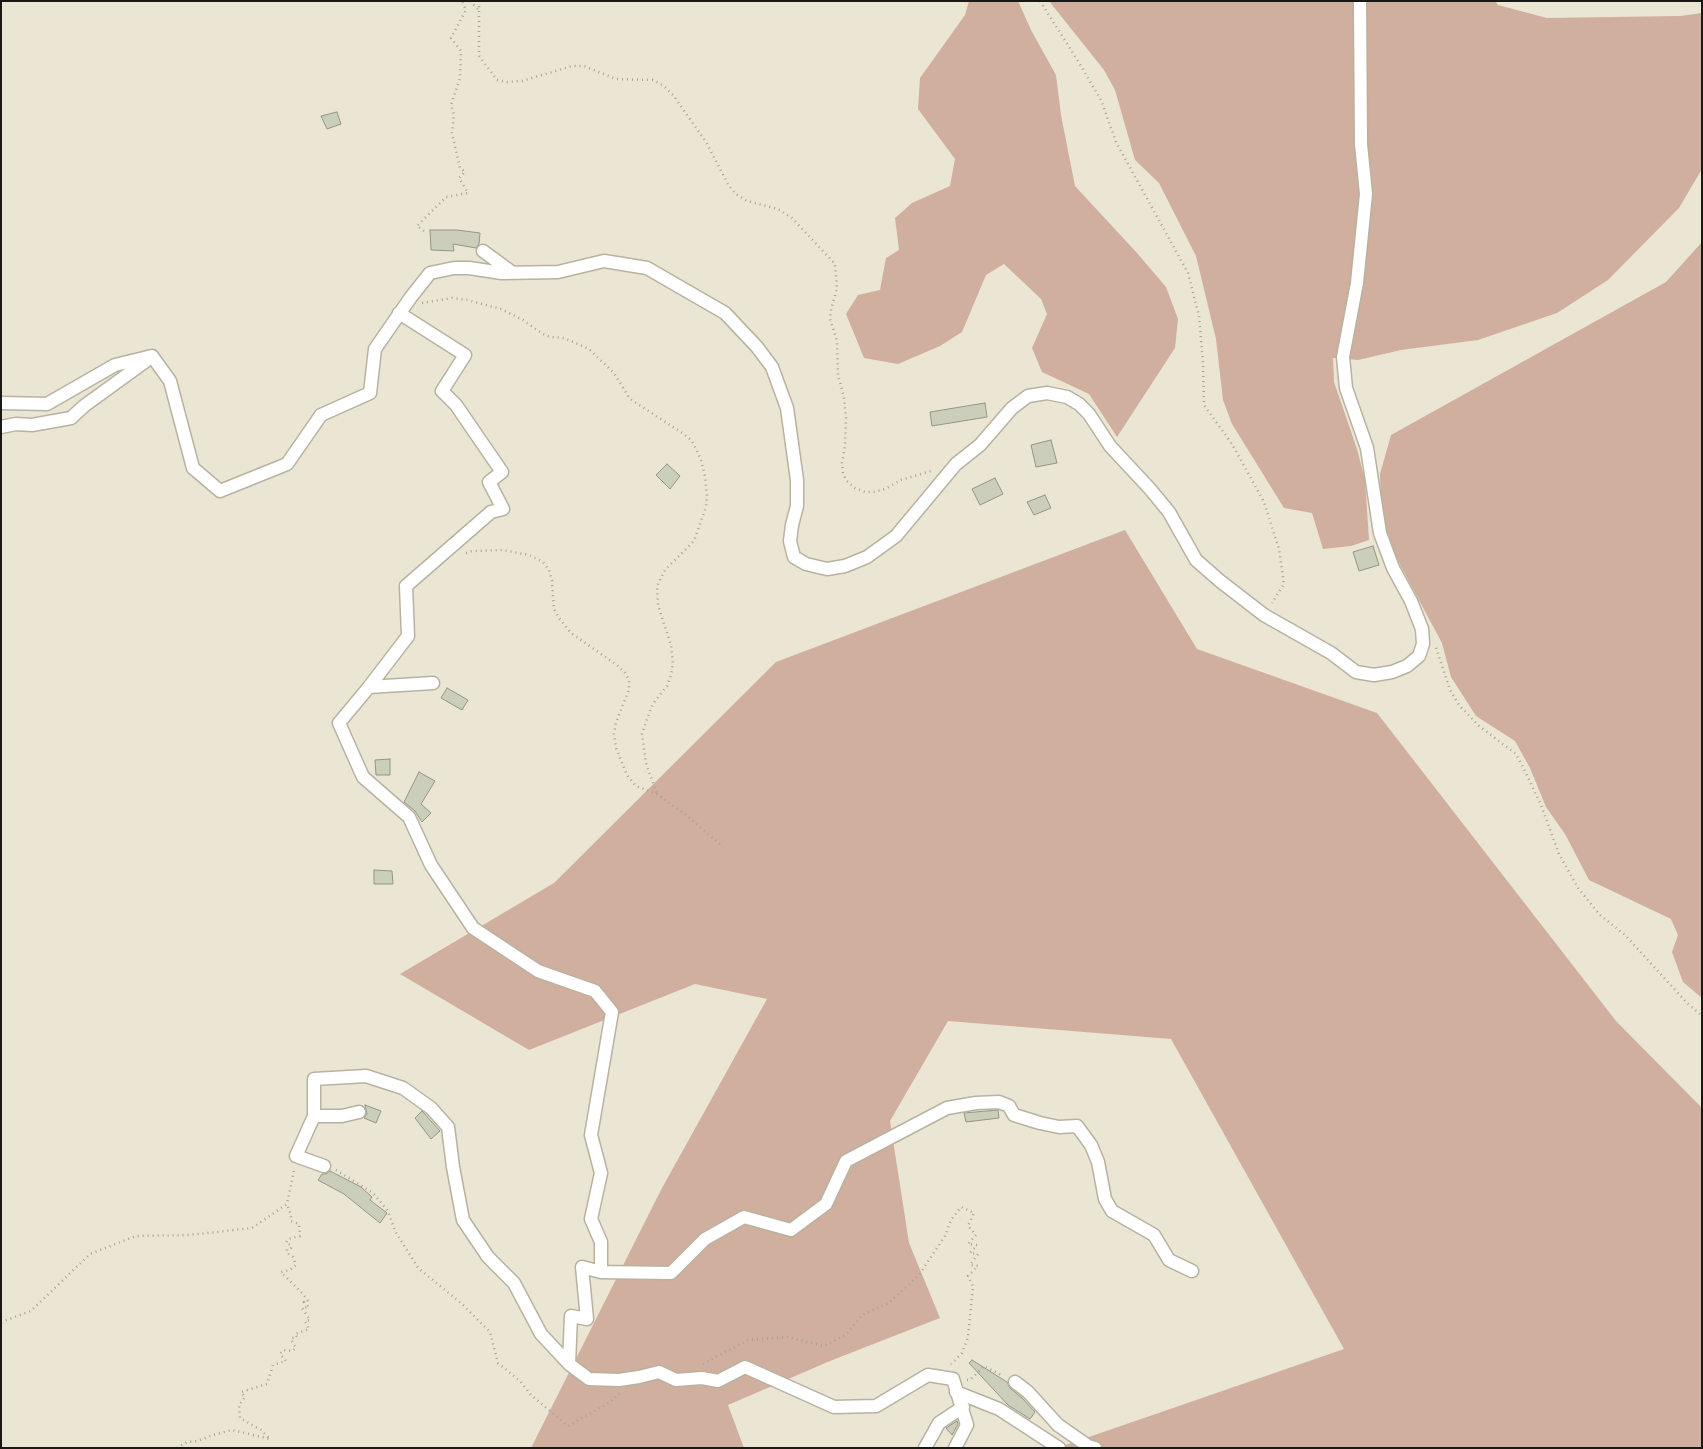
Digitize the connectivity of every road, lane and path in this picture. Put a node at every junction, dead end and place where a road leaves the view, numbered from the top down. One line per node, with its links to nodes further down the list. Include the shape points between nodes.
1 (462, 1): 7 (path, via 466,10 451,38 462,52 460,78 451,105 454,115 452,134 460,168 465,172 459,178 468,193 446,197 417,226)
2 (470, 1): 6 (path)
3 (479, 1): 6 (path)
4 (1040, 1): 17 (path, via 1101,100 1116,142 1188,273 1199,316 1204,405 1232,444 1264,502 1280,549 1284,584)
5 (1360, 1): 18 (street, via 1361,144 1366,194 1357,283 1343,356 1346,388 1367,448 1380,533 1393,568 1411,601)
6 (479, 10): 15 (path, via 479,56 497,80 522,81 572,66 584,66 616,79 653,80 673,95 706,142 736,194 747,201 778,209 792,218 835,264 837,288 830,319 837,341 838,375 844,397 842,463 847,481 855,488 874,492 901,480)
7 (424, 231)
8 (483, 251): 9 (street)
9 (513, 273): 10 (street, via 454,268 430,274); 15 (street, via 558,272 604,261 647,268 725,313 772,367 787,408 797,480 797,506 790,541 794,557 806,564 827,569 867,557 896,536)
10 (410, 297): 11 (street); 21 (path, via 419,303 452,298 501,309 543,334 564,338 589,349 614,373 630,399 684,434 697,451 705,476 706,507 694,541 665,570 657,586 658,605 671,645 673,664 667,686 651,708 642,734 646,763)
11 (399, 313): 12 (street, via 374,349 370,392 321,415 287,464 220,491 193,468 170,381); 20 (street, via 465,355 442,391 456,405 502,472 489,482 503,509 490,512 406,586 408,636)
12 (152, 356): 13 (street, via 115,365 47,404); 14 (street, via 71,418)
13 (1, 403)
14 (1, 427)
15 (956, 464): 17 (street, via 1028,396 1047,392 1067,397 1089,414 1110,446 1169,512 1196,560)
16 (463, 555): 21 (path, via 472,551 502,550 529,555 543,562 549,570 554,609 559,618 571,633 617,665 629,680 630,690 616,722 616,748 627,775 636,786)
17 (1264, 614): 18 (street, via 1356,672 1374,675 1406,666 1418,656 1423,644)
18 (1422, 636): 23 (path, via 1429,637 1435,646 1450,690 1459,705 1520,760 1559,854 1578,888)
19 (433, 683): 20 (street)
20 (369, 687): 29 (street, via 339,723 363,777 409,816 430,865 473,928 538,971 595,991 612,1012 591,1135 601,1173 591,1219 602,1242)
21 (657, 794): 22 (path)
22 (724, 847)
23 (1702, 1016)
24 (359, 1112): 25 (street)
25 (314, 1116): 26 (street, via 296,1156); 30 (street, via 314,1079 366,1076 403,1088 431,1108 448,1127 463,1220 488,1257 514,1284 541,1334)
26 (324, 1166)
27 (286, 1204): 34 (path, via 290,1221 300,1224 300,1236 288,1239 286,1243 291,1245 287,1253 296,1265 281,1272 308,1301 304,1302 309,1307 302,1308 310,1320 305,1321 309,1329 292,1338 296,1348 280,1354 286,1360 273,1365 268,1384 241,1392 244,1397 239,1405 240,1418 270,1439 232,1430 187,1442)
28 (1192, 1271): 29 (street, via 1170,1260 1154,1234 1112,1211 1105,1199 1098,1162 1091,1145 1077,1126 1059,1127 1014,1115 1009,1106 999,1102 947,1108 846,1160 826,1204 791,1230 744,1217 705,1239 672,1273)
29 (601, 1272): 30 (street, via 582,1267 587,1319 571,1316)
30 (569, 1364): 32 (street, via 589,1379 619,1380 659,1372 676,1380 702,1378 718,1381 745,1367 834,1407 876,1406 928,1376 952,1379)
31 (1015, 1382): 38 (street, via 1058,1426)
32 (956, 1392): 33 (street); 37 (street, via 999,1409)
33 (962, 1407): 35 (street, via 940,1423); 36 (street, via 967,1424)
34 (177, 1448)
35 (925, 1448)
36 (955, 1448)
37 (1059, 1448)
38 (1095, 1448)

